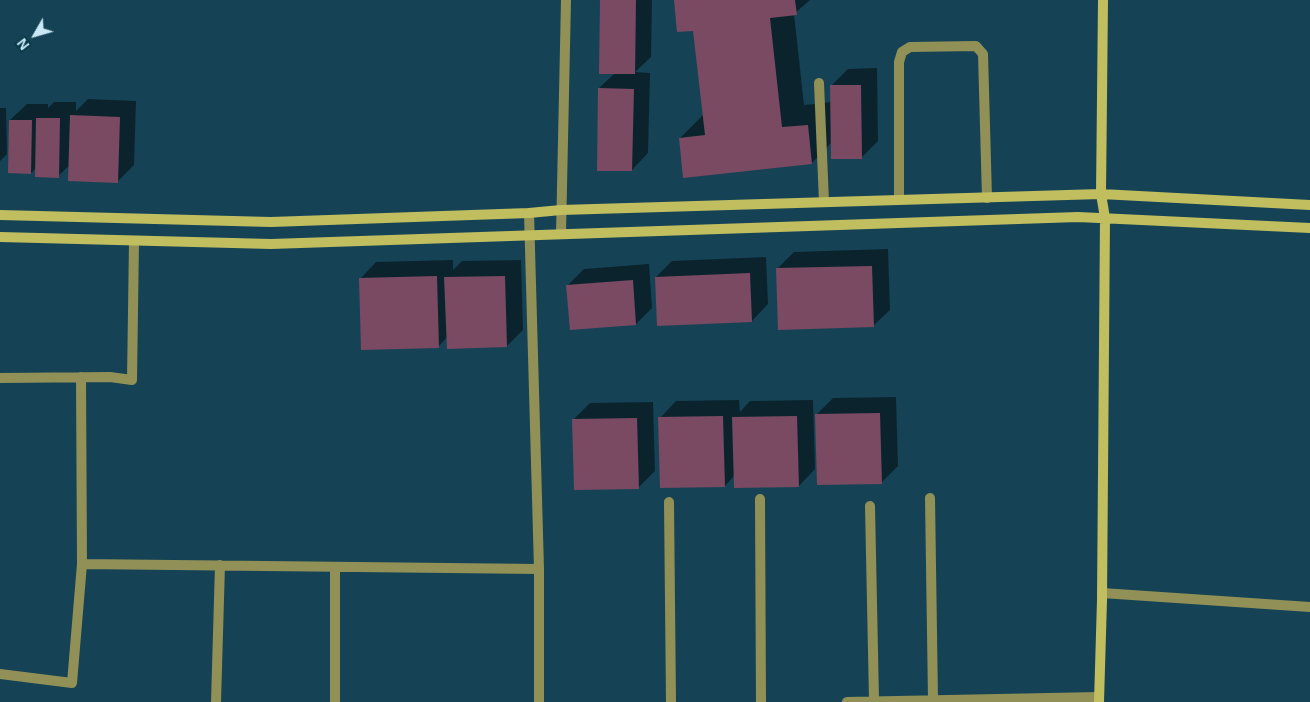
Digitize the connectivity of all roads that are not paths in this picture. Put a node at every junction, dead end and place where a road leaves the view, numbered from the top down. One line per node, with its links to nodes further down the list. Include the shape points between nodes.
1 (566, 0): 9 (street)
2 (1103, 0): 4 (street)
3 (819, 83): 7 (street)
4 (1101, 194): 5 (street); 8 (street); 12 (street)
5 (987, 198): 6 (street); 6 (street, via 983,54 976,46 910,47 902,52 899,62)
6 (899, 200): 7 (street)
7 (824, 202): 9 (street)
8 (1310, 205)
9 (561, 210): 10 (street); 14 (street)
10 (530, 214): 11 (street, via 271,222); 15 (street)
11 (0, 215)
12 (1106, 218): 13 (street); 14 (street); 28 (street)
13 (1310, 228)
14 (561, 234): 15 (street)
15 (529, 235): 17 (street, via 271,244); 27 (street)
16 (0, 238): 17 (street)
17 (134, 241): 18 (street, via 132,380)
18 (81, 377): 19 (street); 24 (street)
19 (0, 378)
20 (930, 498): 32 (street)
21 (760, 499): 38 (street)
22 (669, 502): 37 (street)
23 (870, 506): 31 (street)
24 (82, 564): 25 (street); 30 (street, via 72,683)
25 (220, 565): 26 (street); 34 (street)
26 (335, 567): 27 (street); 35 (street)
27 (539, 569): 36 (street)
28 (1102, 593): 29 (street); 33 (street)
29 (1310, 607)
30 (0, 674)
31 (874, 700): 32 (street); 39 (street)
32 (933, 700): 33 (street)
33 (1099, 700)
34 (216, 702)
35 (334, 702)
36 (539, 702)
37 (671, 702)
38 (761, 702)
39 (847, 702)

